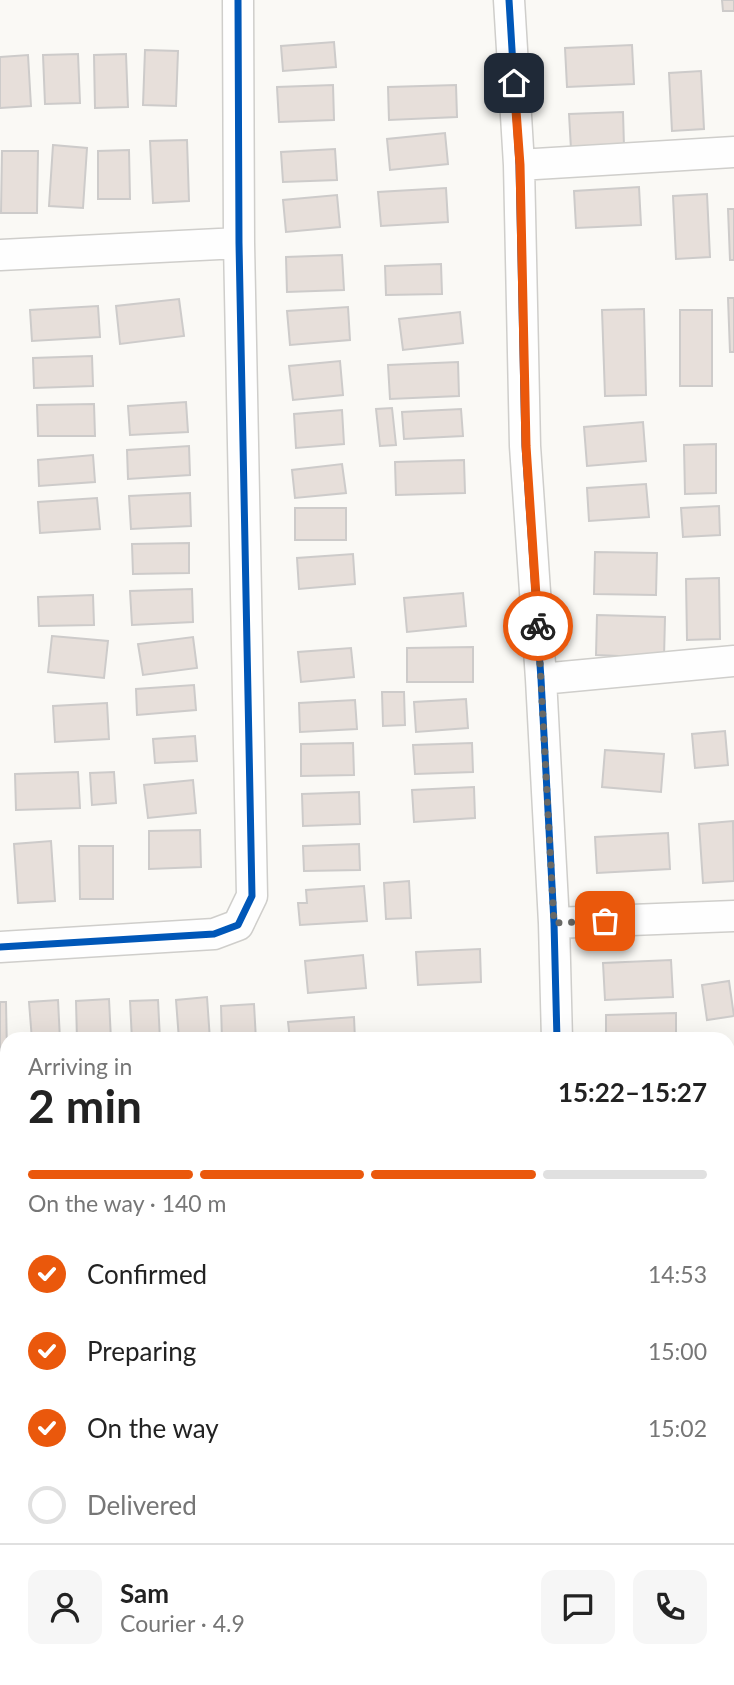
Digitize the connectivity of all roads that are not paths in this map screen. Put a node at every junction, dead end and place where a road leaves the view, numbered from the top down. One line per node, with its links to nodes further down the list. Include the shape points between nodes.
1 (238, 0): 5 (street)
2 (509, 0): 4 (street)
3 (734, 152): 4 (street)
4 (520, 165): 8 (street, via 526,446)
5 (239, 243): 6 (street); 11 (street, via 252,896 238,925 214,934)
6 (0, 255)
7 (734, 661): 8 (street)
8 (541, 679): 10 (street)
9 (734, 916): 10 (street)
10 (554, 923): 12 (street)
11 (0, 947)
12 (556, 1032)

